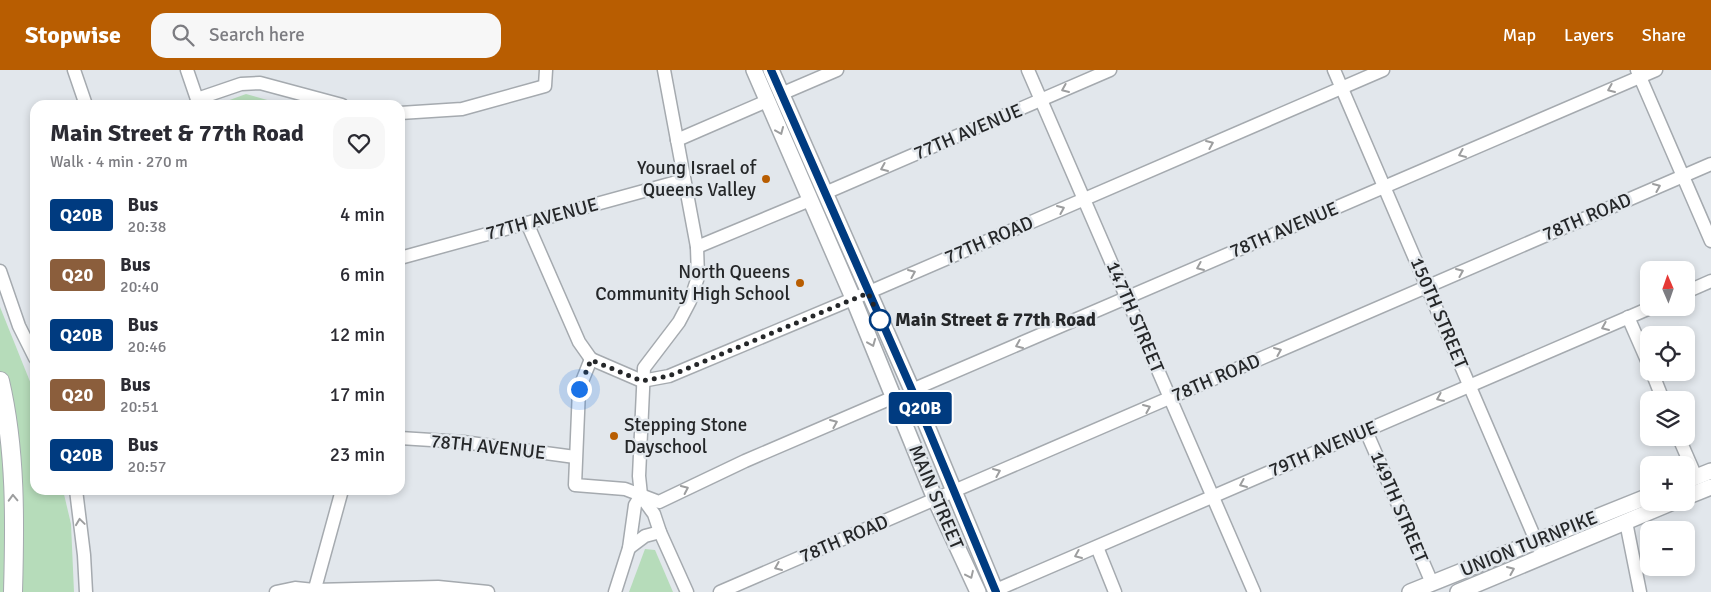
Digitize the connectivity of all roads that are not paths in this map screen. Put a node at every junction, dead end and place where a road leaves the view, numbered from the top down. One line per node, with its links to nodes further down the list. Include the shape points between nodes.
1 (74, 70): 16 (street)
2 (188, 70): 17 (street)
3 (546, 70): 22 (street, via 545,86 462,109)
4 (664, 70): 23 (street)
5 (754, 70): 21 (main road, MAIN STREET)
6 (771, 70): 15 (main road, MAIN STREET)
7 (837, 70): 15 (street)
8 (1028, 70): 20 (street, 147TH STREET)
9 (1110, 70): 20 (street, 77TH AVENUE, one-way to 20)
10 (1334, 70): 14 (street, 150TH STREET)
11 (1383, 70): 14 (street, 77TH ROAD)
12 (1656, 70): 13 (street, 78TH AVENUE)
13 (1639, 73): 25 (street); 27 (street, 78TH AVENUE, one-way to 27)
14 (1341, 88): 27 (street, 150TH STREET); 29 (street, 77TH ROAD, one-way to 14)
15 (781, 94): 28 (main road, MAIN STREET)
16 (84, 100)
17 (197, 100)
18 (203, 100): 19 (street, via 241,84 260,83)
19 (323, 100)
20 (1041, 100): 28 (street, 77TH AVENUE, one-way to 28); 29 (street, 147TH STREET)
21 (767, 101): 23 (street); 30 (main road, MAIN STREET, one-way to 30)
22 (405, 113)
23 (677, 140): 26 (street)
24 (1711, 164): 25 (street, 78TH ROAD)
25 (1683, 176): 32 (street); 37 (street, 78TH ROAD, one-way to 25)
26 (684, 180): 31 (street, 77TH AVENUE); 33 (street)
27 (1384, 187): 37 (street, 150TH STREET); 40 (street, 78TH AVENUE, one-way to 40)
28 (825, 193): 39 (main road, MAIN STREET)
29 (1084, 199): 39 (street, 77TH ROAD, one-way to 29); 40 (street, 147TH STREET)
30 (810, 200): 33 (street); 39 (main road, MAIN STREET)
31 (528, 223): 34 (street, 77TH AVENUE); 45 (street, via 579,342)
32 (1711, 241)
33 (697, 247): 47 (street, via 698,277 690,301 679,322 644,368)
34 (405, 257)
35 (0, 271): 44 (street, via 19,326)
36 (1711, 281): 38 (street)
37 (1427, 286): 48 (street, 150TH STREET); 51 (street, 78TH ROAD, one-way to 37)
38 (1695, 288)
39 (860, 295): 47 (street, 77TH ROAD, via 669,376); 49 (main road, MAIN STREET); 50 (main road, MAIN STREET, one-way to 50)
40 (1126, 299): 49 (street, 78TH AVENUE, one-way to 49); 51 (street, 147TH STREET)
41 (1640, 312): 42 (street, 79TH AVENUE)
42 (1628, 317): 43 (street); 48 (street, 79TH AVENUE, one-way to 48)
43 (1640, 344)
44 (30, 347)
45 (591, 360): 47 (street); 54 (street, via 579,389)
46 (0, 381): 70 (highway, one-way to 46, via 10,448)
47 (642, 381): 62 (street)
48 (1470, 386): 52 (street, 79TH AVENUE, one-way to 52); 69 (street, 150TH STREET)
49 (912, 390): 58 (main road, MAIN STREET)
50 (894, 397): 62 (street, one-way to 50, via 660,502 745,461); 64 (main road, MAIN STREET)
51 (1170, 398): 58 (street, 78TH ROAD, one-way to 51); 63 (street, 147TH STREET)
52 (1366, 430): 63 (street, 79TH AVENUE, one-way to 63); 74 (street, 149TH STREET)
53 (405, 438): 54 (street, 78TH AVENUE, via 462,442)
54 (575, 457): 62 (street, via 575,485 625,489)
55 (1711, 471): 56 (main road)
56 (1695, 477)
57 (1711, 487): 59 (main road)
58 (953, 492): 64 (street, 78TH ROAD); 76 (main road, MAIN STREET)
59 (1695, 493)
60 (76, 495): 79 (street, one-way to 60)
61 (341, 495): 75 (street)
62 (641, 495): 68 (street, via 654,514); 72 (street, via 635,505)
63 (1212, 497): 71 (street, 79TH AVENUE); 87 (street, 147TH STREET)
64 (936, 499): 84 (street, 78TH ROAD, one-way to 84); 85 (main road, MAIN STREET, one-way to 85)
65 (1640, 500): 69 (main road, UNION TURNPIKE)
66 (1652, 511): 67 (main road, UNION TURNPIKE)
67 (1626, 522): 73 (main road, UNION TURNPIKE); 90 (street)
68 (660, 532): 72 (street, via 645,536); 83 (street)
69 (1537, 541): 73 (street, 150TH STREET); 74 (main road, UNION TURNPIKE)
70 (14, 546): 77 (highway); 78 (highway)
71 (1097, 547): 76 (street, 79TH AVENUE, one-way to 76); 86 (street)
72 (629, 548): 82 (street)
73 (1543, 557): 89 (main road, UNION TURNPIKE, one-way to 73)
74 (1432, 583): 88 (main road, UNION TURNPIKE)
75 (314, 591): 80 (street, via 295,588); 81 (street, via 438,587)
76 (996, 591)
77 (13, 592)
78 (19, 592)
79 (86, 592)
80 (276, 592)
81 (488, 592)
82 (615, 592)
83 (687, 592)
84 (720, 592)
85 (978, 592)
86 (1116, 592)
87 (1254, 592)
88 (1410, 592)
89 (1458, 592)
90 (1640, 592)

